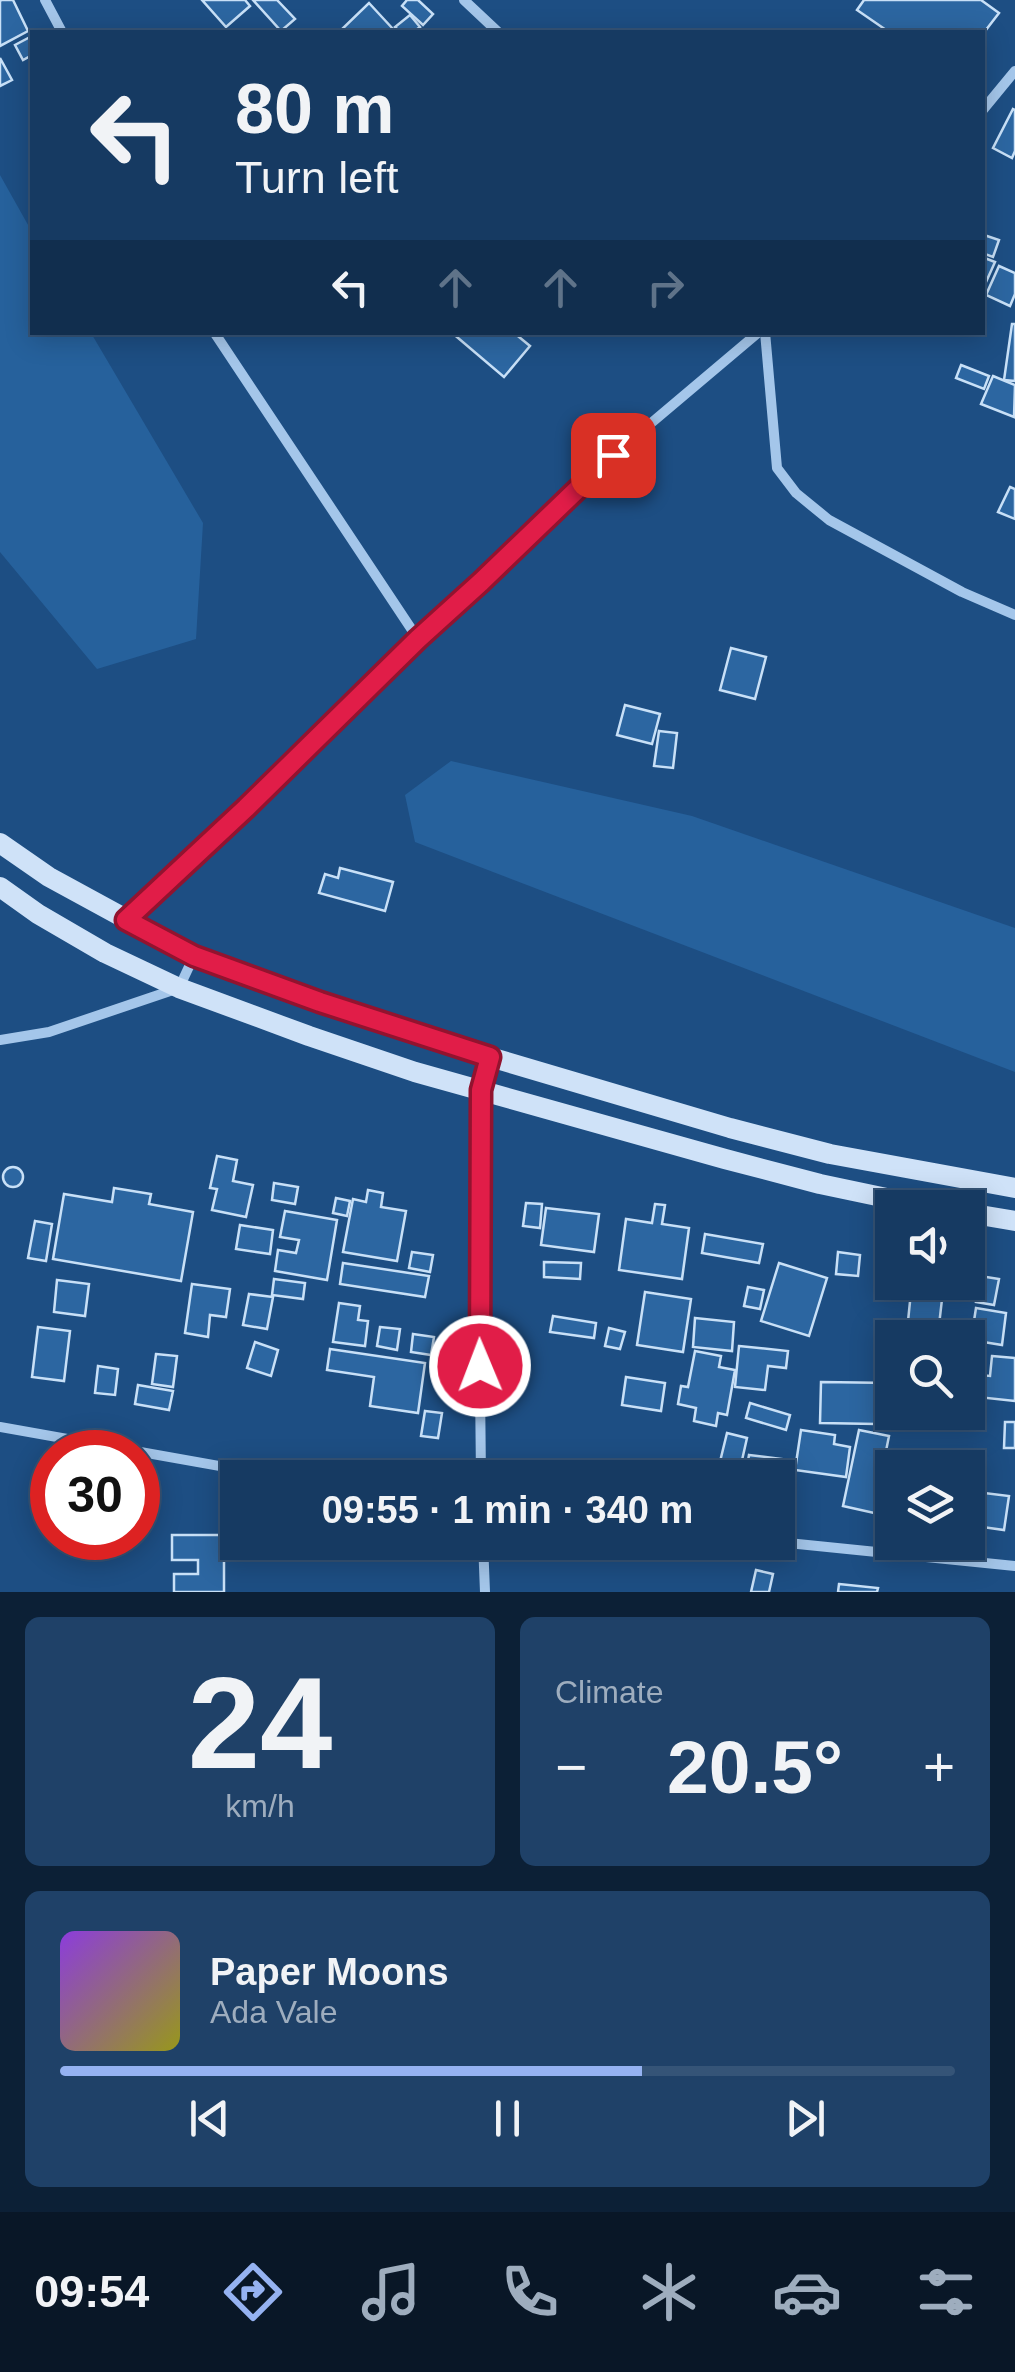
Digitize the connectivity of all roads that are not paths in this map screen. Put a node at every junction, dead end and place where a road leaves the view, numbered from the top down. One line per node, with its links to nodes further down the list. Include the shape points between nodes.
1 (46, 0): 3 (street)
2 (464, 0): 4 (street)
3 (61, 30)
4 (496, 30)
5 (1015, 71): 6 (street)
6 (985, 108)
7 (216, 335): 11 (street)
8 (758, 335): 11 (street, via 592,473)
9 (762, 335): 10 (street, via 777,468 796,493 828,520)
10 (1015, 614)
11 (418, 639): 14 (street)
12 (0, 843): 14 (street)
13 (0, 887): 16 (street, via 105,953)
14 (126, 920): 15 (street)
15 (194, 956): 16 (street); 18 (street)
16 (178, 988): 17 (street, via 48,1032); 19 (street)
17 (0, 1040)
18 (490, 1057): 19 (street); 20 (street, via 830,1154)
19 (481, 1090): 21 (street); 25 (street)
20 (1015, 1188)
21 (875, 1196)
22 (985, 1216): 23 (street)
23 (1015, 1221)
24 (0, 1427): 26 (street)
25 (481, 1460)
26 (220, 1466)
27 (795, 1544): 29 (street)
28 (484, 1560): 30 (street)
29 (1015, 1566)
30 (485, 1592)

